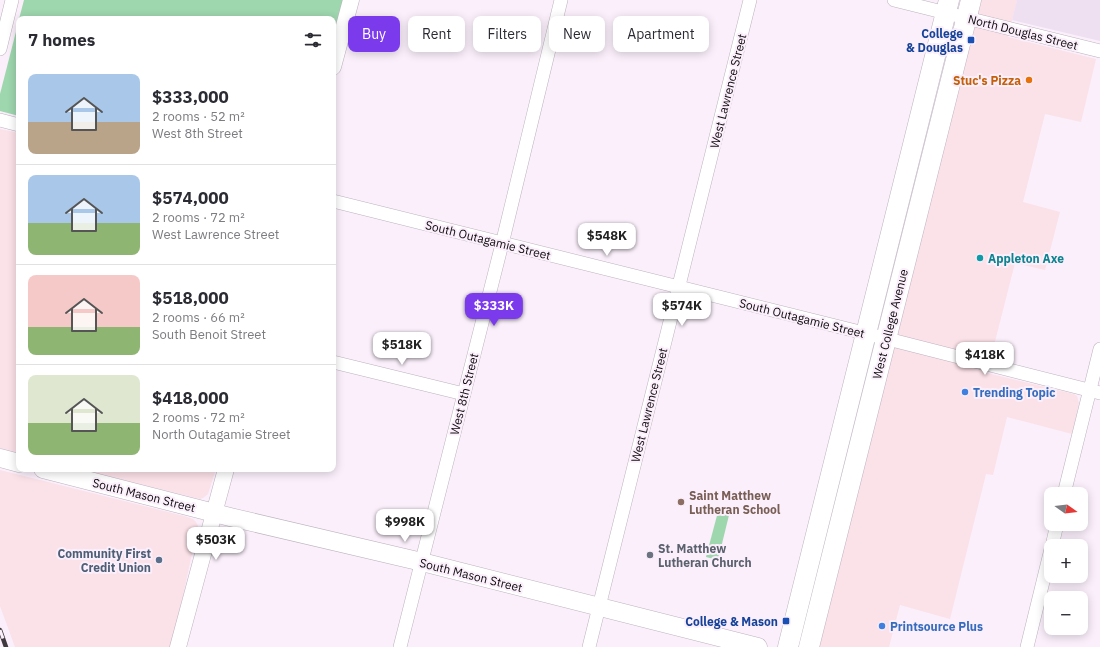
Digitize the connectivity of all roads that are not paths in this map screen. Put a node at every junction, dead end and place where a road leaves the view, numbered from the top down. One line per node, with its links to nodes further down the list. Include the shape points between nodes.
1 (12, 0): 8 (street)
2 (351, 0): 10 (street)
3 (561, 0): 14 (street, West 8th Street)
4 (750, 0): 15 (street, West Lawrence Street)
5 (894, 0): 6 (street, North Douglas Street)
6 (948, 6): 7 (street, North Douglas Street); 16 (main road, West College Avenue)
7 (969, 9): 9 (street, North Douglas Street); 16 (main road, West College Avenue)
8 (0, 49)
9 (1100, 51)
10 (336, 56)
11 (0, 120): 12 (street)
12 (16, 124)
13 (336, 202): 14 (street, South Outagamie Street)
14 (502, 244): 15 (street, South Outagamie Street); 20 (street, West 8th Street)
15 (679, 287): 16 (street, South Outagamie Street); 29 (street, West Lawrence Street)
16 (876, 336): 19 (street, South Outagamie Street); 34 (main road, West College Avenue); 35 (main road, West College Avenue)
17 (1100, 349): 19 (street)
18 (336, 363): 20 (street)
19 (1095, 391): 25 (street)
20 (464, 394): 27 (street, West 8th Street)
21 (0, 458): 22 (main road)
22 (16, 462)
23 (55, 472): 26 (main road, South Mason Street)
24 (225, 472): 26 (street)
25 (1066, 487)
26 (214, 513): 27 (main road, South Mason Street); 30 (street)
27 (422, 562): 29 (main road, South Mason Street); 31 (street, West 8th Street)
28 (1044, 576): 36 (street)
29 (599, 607): 32 (street, West Lawrence Street); 33 (main road, South Mason Street)
30 (178, 647)
31 (400, 647)
32 (589, 647)
33 (758, 647)
34 (788, 647)
35 (809, 647)
36 (1027, 647)

